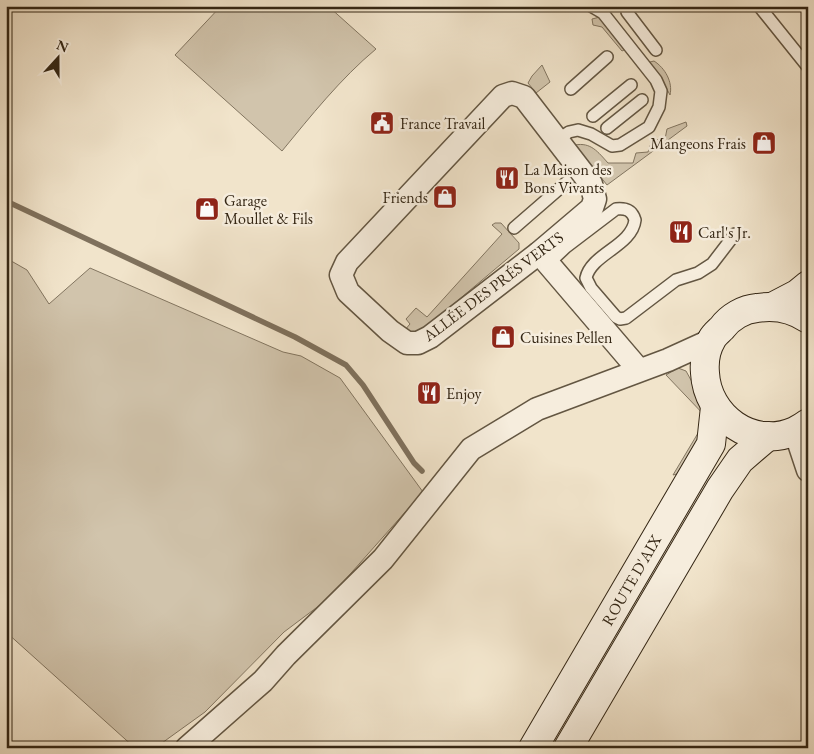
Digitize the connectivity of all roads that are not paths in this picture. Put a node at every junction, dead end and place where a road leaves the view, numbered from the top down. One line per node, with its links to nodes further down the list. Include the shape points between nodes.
1 (591, 6): 12 (lane, via 603,13 656,80 661,91 659,107 649,127 620,146 612,146 578,130)
2 (759, 6): 6 (lane)
3 (627, 12): 4 (lane)
4 (656, 50)
5 (607, 57): 8 (lane)
6 (808, 67)
7 (631, 85): 10 (lane)
8 (571, 89)
9 (642, 100): 11 (lane)
10 (593, 116)
11 (607, 128)
12 (557, 140): 16 (street, ALLÉE DES PRÉS VERTS, via 591,184 595,199 592,208); 16 (street, ALLÉE DES PRÉS VERTS, via 524,97 512,93 502,96 347,262 341,275 348,292 390,331 407,343 418,343)
13 (567, 182): 14 (lane)
14 (514, 228)
15 (735, 234): 16 (lane, via 712,264 698,273 676,280 626,318 620,319 591,288 586,278 590,269 632,232 635,220 630,211 616,209 566,247)
16 (544, 258): 21 (street)
17 (808, 285): 18 (main road)
18 (774, 306): 19 (main road, via 797,312); 20 (main road, via 749,308 728,320)
19 (808, 319)
20 (712, 340): 21 (street); 22 (main road, via 704,362 706,385)
21 (639, 370): 26 (street, via 537,410 471,450 383,558 263,681)
22 (715, 407): 24 (main road, via 729,422 748,432); 27 (main road, ROUTE D'AIX, via 711,444)
23 (801, 427): 24 (main road, via 782,435); 25 (street)
24 (768, 436): 28 (main road, ROUTE D'AIX, via 740,460 720,489)
25 (808, 470)
26 (187, 748)
27 (533, 748)
28 (568, 748)

